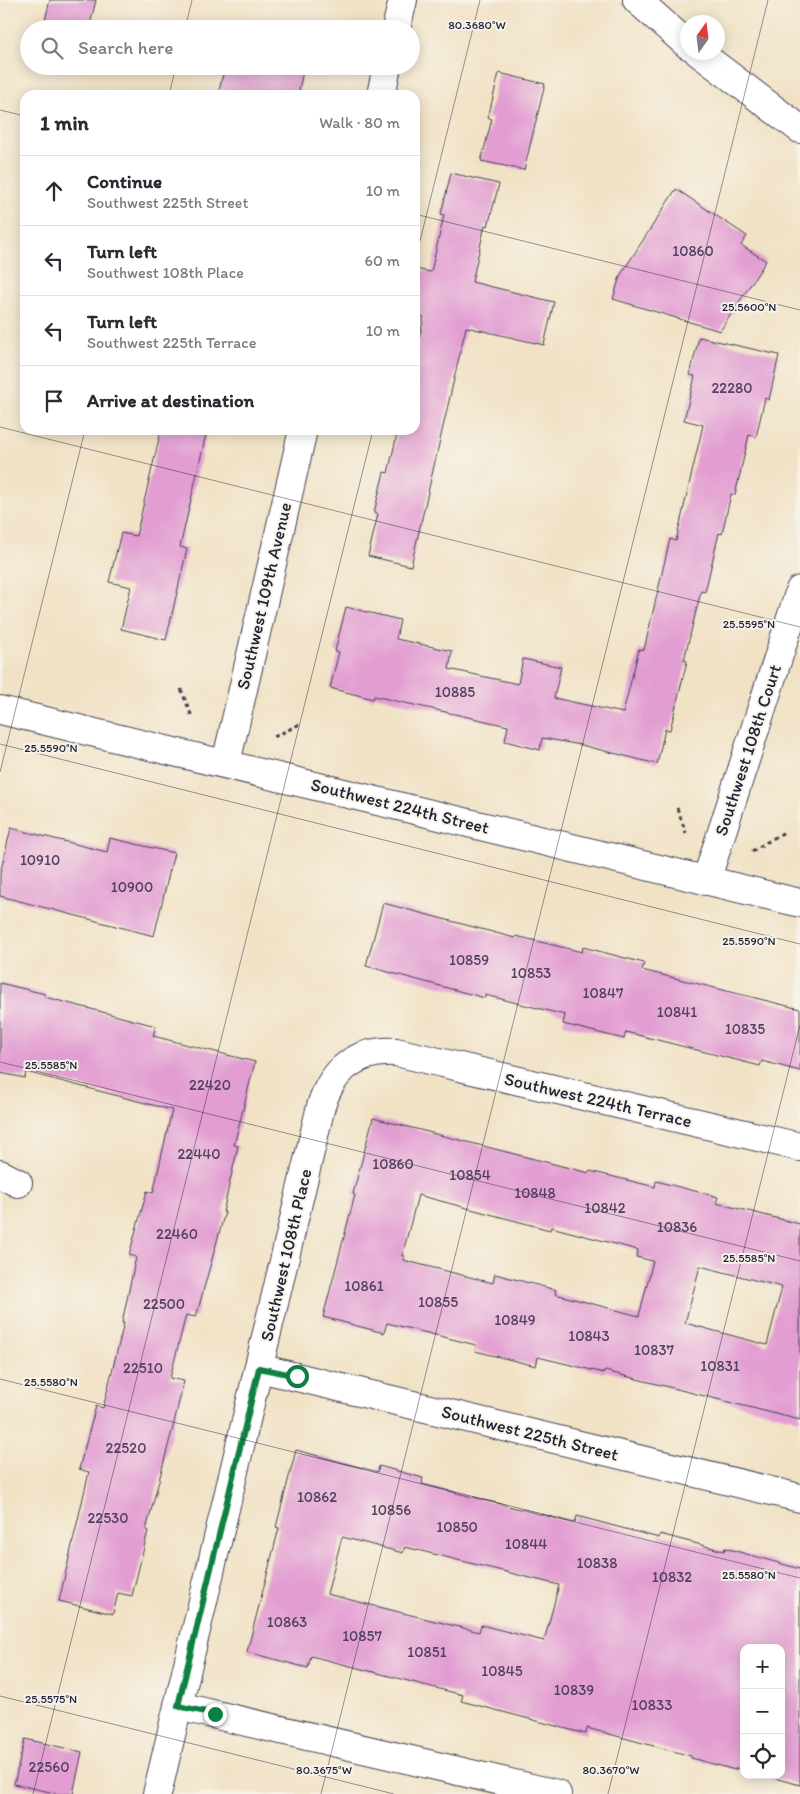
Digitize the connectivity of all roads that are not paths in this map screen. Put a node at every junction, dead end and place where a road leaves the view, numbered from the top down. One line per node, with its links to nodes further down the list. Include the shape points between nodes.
1 (403, 0): 3 (street)
2 (637, 0): 4 (street)
3 (398, 20)
4 (680, 38)
5 (709, 60): 8 (street)
6 (386, 75): 7 (street)
7 (382, 90)
8 (800, 128)
9 (302, 435): 12 (street, Southwest 109th Avenue)
10 (800, 590): 13 (street, Southwest 108th Court)
11 (0, 710): 12 (street, Southwest 224th Street)
12 (226, 763): 13 (street, Southwest 224th Street)
13 (706, 881): 14 (street, Southwest 224th Street)
14 (800, 903)
15 (396, 1052): 16 (street, Southwest 224th Terrace); 17 (street, Southwest 108th Place, via 371,1054 344,1066 324,1096)
16 (800, 1147)
17 (259, 1368): 18 (street, Southwest 225th Street); 19 (street, Southwest 108th Place)
18 (800, 1498)
19 (178, 1706): 20 (street, Southwest 108th Place); 21 (street)
20 (157, 1794)
21 (557, 1794)

